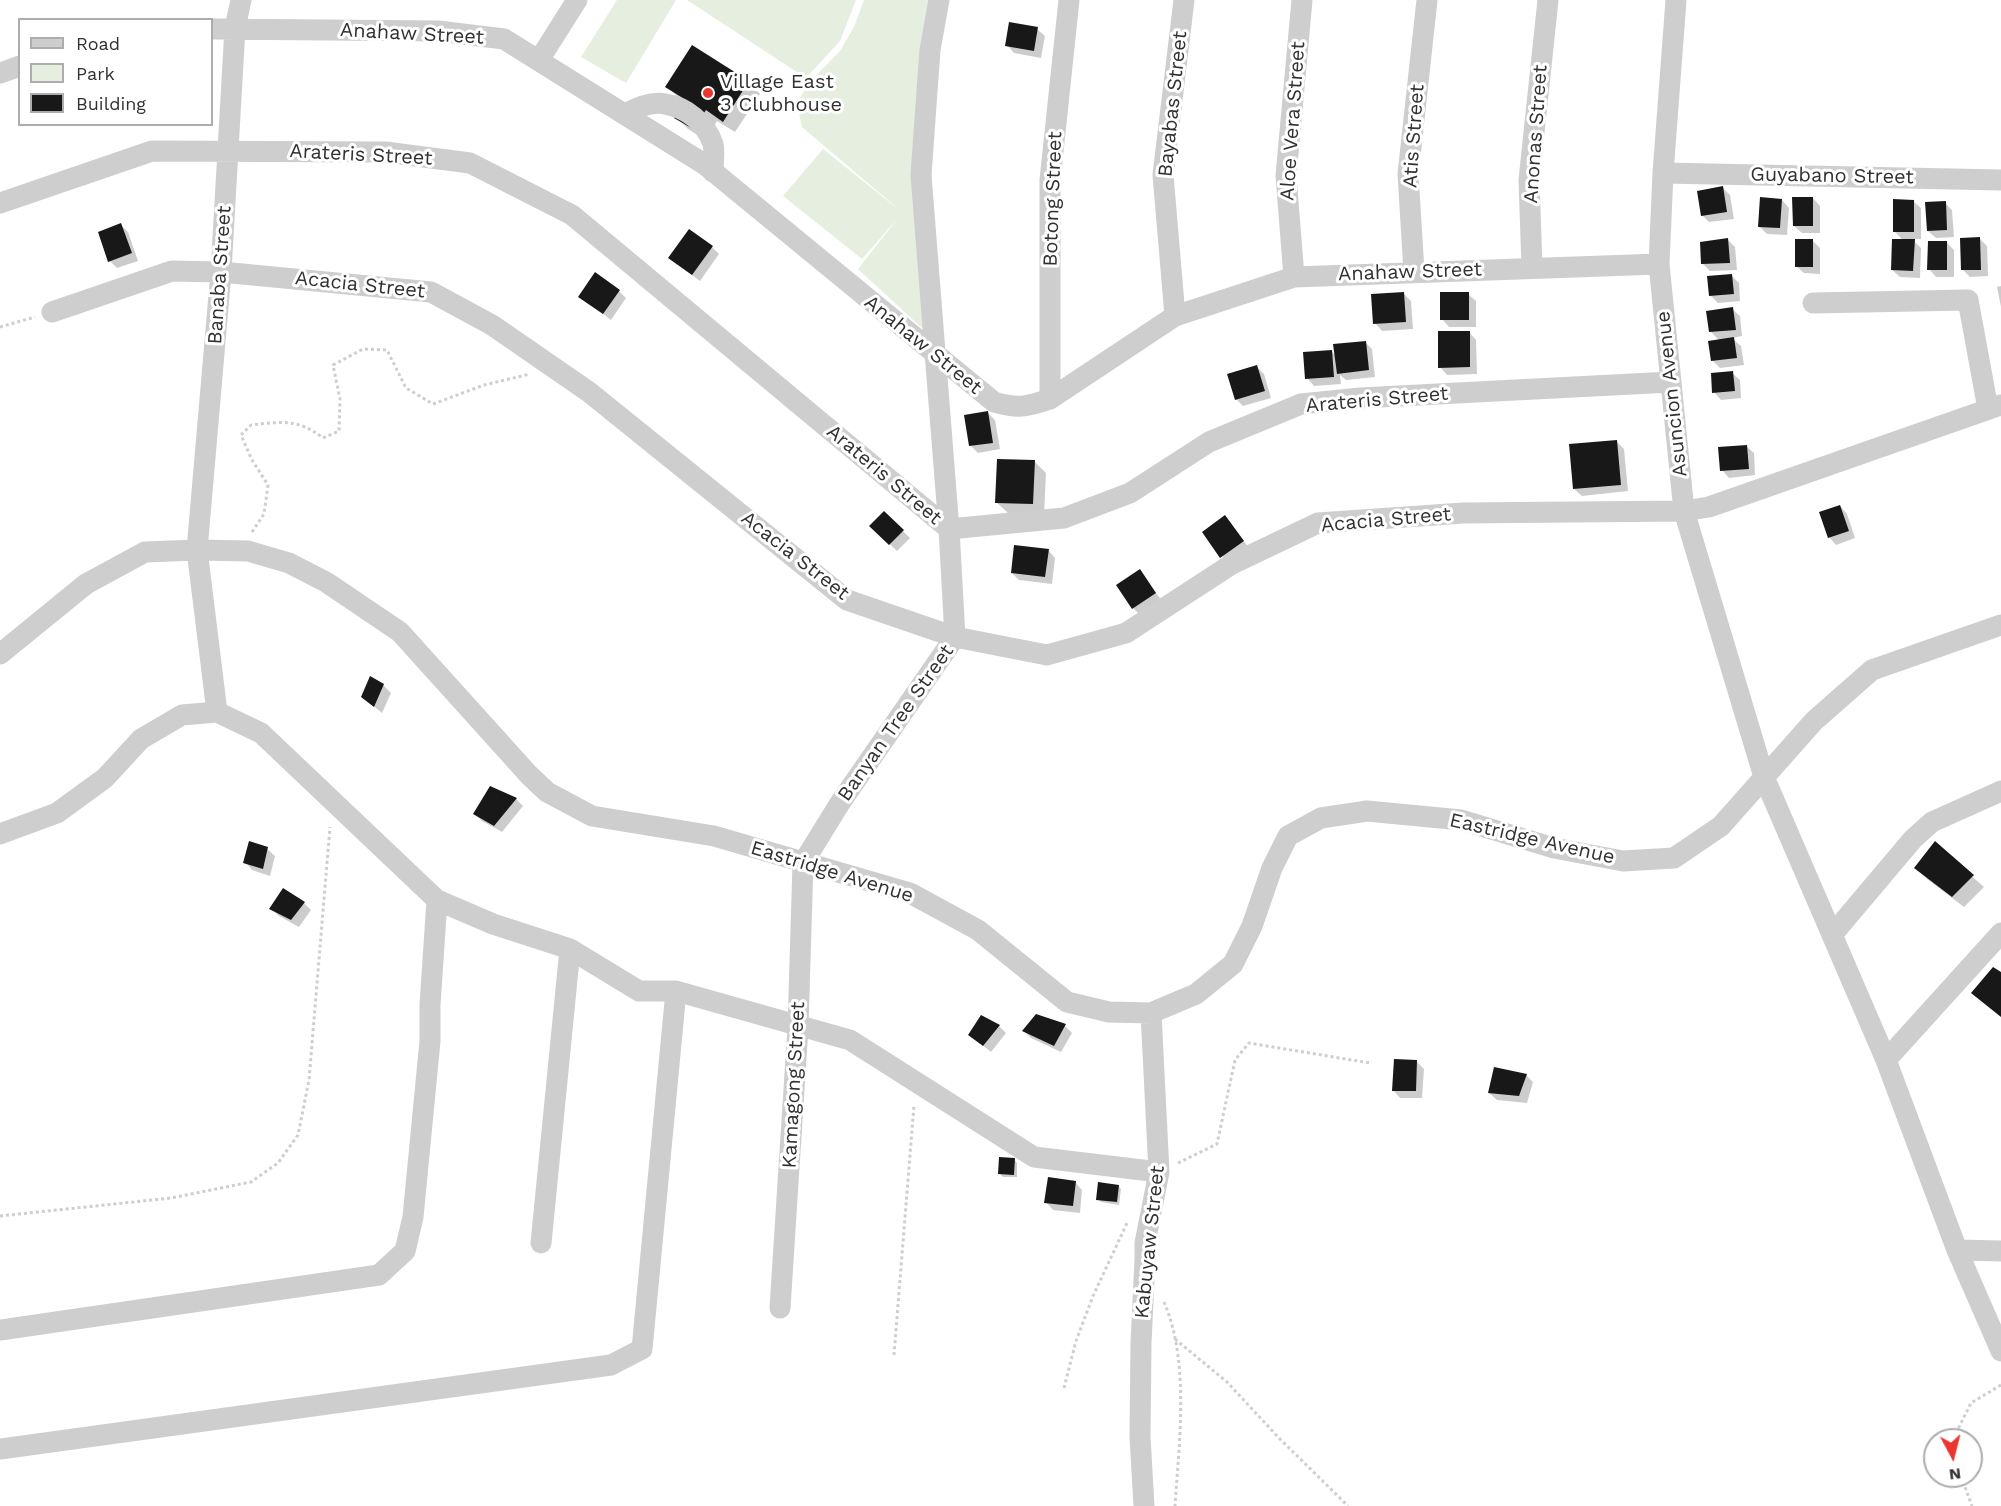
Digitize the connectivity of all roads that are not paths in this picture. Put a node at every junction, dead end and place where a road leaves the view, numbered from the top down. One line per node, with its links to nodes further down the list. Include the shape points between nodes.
1 (241, 0): 10 (street, Banaba Street)
2 (577, 0): 12 (street)
3 (939, 0): 29 (street, Banyan Tree Street, via 930,50 921,175)
4 (1069, 0): 31 (street, Botong Street, via 1050,180)
5 (1184, 0): 28 (street, Bayabas Street, via 1163,175)
6 (1302, 0): 25 (street, Aloe Vera Street, via 1286,176)
7 (1427, 0): 24 (street, Atis Street, via 1408,174)
8 (1548, 0): 22 (street, Anonas Street, via 1529,180)
9 (1676, 0): 18 (street, Asuncion Avenue)
10 (235, 28): 11 (street, Anahaw Street); 12 (street, Anahaw Street, via 438,31 504,39); 16 (street, Banaba Street)
11 (213, 29)
12 (539, 60): 15 (street, Anahaw Street)
13 (18, 67): 14 (street)
14 (0, 73)
15 (625, 114): 17 (street, Anahaw Street); 17 (street, via 642,106 664,103 689,113 704,126 714,146)
16 (228, 150): 20 (street, Arateris Street, via 152,151); 23 (street, Banaba Street); 34 (street, Arateris Street, via 384,152 470,163 572,215)
17 (713, 172): 29 (street, Anahaw Street)
18 (1663, 173): 19 (street, Guyabano Street); 21 (street, Asuncion Avenue)
19 (2001, 180)
20 (0, 203)
21 (1659, 264): 22 (street, Anahaw Street); 30 (street, Asuncion Avenue)
22 (1532, 268): 24 (street, Anahaw Street)
23 (221, 272): 27 (street, Acacia Street, via 172,271); 35 (street, Banaba Street); 37 (street, Acacia Street, via 431,292 492,325 589,392 847,600)
24 (1414, 272): 25 (street, Anahaw Street)
25 (1294, 277): 28 (street, Anahaw Street)
26 (1813, 303): 32 (street, via 1968,300)
27 (52, 312)
28 (1175, 316): 31 (street, Anahaw Street)
29 (934, 355): 31 (street, Anahaw Street, via 994,402 1014,408); 34 (street, Banyan Tree Street)
30 (1671, 382): 33 (street, Asuncion Avenue); 34 (street, Arateris Street, via 1301,404 1209,442 1130,493 1064,518)
31 (1050, 399)
32 (1995, 407): 33 (street, via 1730,500)
33 (1684, 511): 37 (street, Acacia Street, via 1463,513 1318,523 1232,564 1126,633 1047,655); 40 (street, Asuncion Avenue)
34 (950, 529): 37 (street, Banyan Tree Street)
35 (197, 550): 38 (street, Eastridge Avenue, via 145,552 86,584); 39 (street, Banaba Street); 43 (street, Eastridge Avenue, via 248,551 326,582 400,632 547,792 592,816 714,836)
36 (2001, 625): 40 (street, Eastridge Avenue, via 1872,670 1814,721)
37 (955, 637): 43 (street, Banyan Tree Street)
38 (0, 654)
39 (217, 712): 42 (street, via 182,715 141,739 105,778 57,813); 44 (street, via 261,733)
40 (1764, 777): 46 (street, Asuncion Avenue); 49 (street, Eastridge Avenue, via 1722,826 1674,858 1623,861 1554,848 1461,820 1367,811 1321,818 1288,836 1233,964 1196,994)
41 (2001, 791): 46 (street, via 1932,822)
42 (0, 834)
43 (803, 862): 49 (street, Eastridge Avenue, via 910,893 978,930 1067,1002 1109,1012); 50 (street, Kamagong Street)
44 (437, 900): 47 (street); 57 (street, via 430,1041 413,1217 405,1251 379,1275)
45 (2001, 933): 51 (street)
46 (1832, 935): 51 (street, Asuncion Avenue)
47 (570, 950): 48 (street, via 639,991); 53 (street)
48 (676, 991): 50 (street); 59 (street, via 642,1349 611,1365)
49 (1151, 1013): 52 (street, Kabuyaw Street)
50 (798, 1027): 52 (street, via 850,1040 1034,1157); 56 (street, Kamagong Street)
51 (1886, 1060): 54 (street, Asuncion Avenue)
52 (1159, 1172): 60 (street, Kabuyaw Street, via 1146,1244 1141,1343)
53 (541, 1243)
54 (1957, 1250): 55 (street); 58 (street, Asuncion Avenue)
55 (2001, 1251)
56 (780, 1308)
57 (0, 1330)
58 (2001, 1351)
59 (0, 1449)
60 (1144, 1506)

